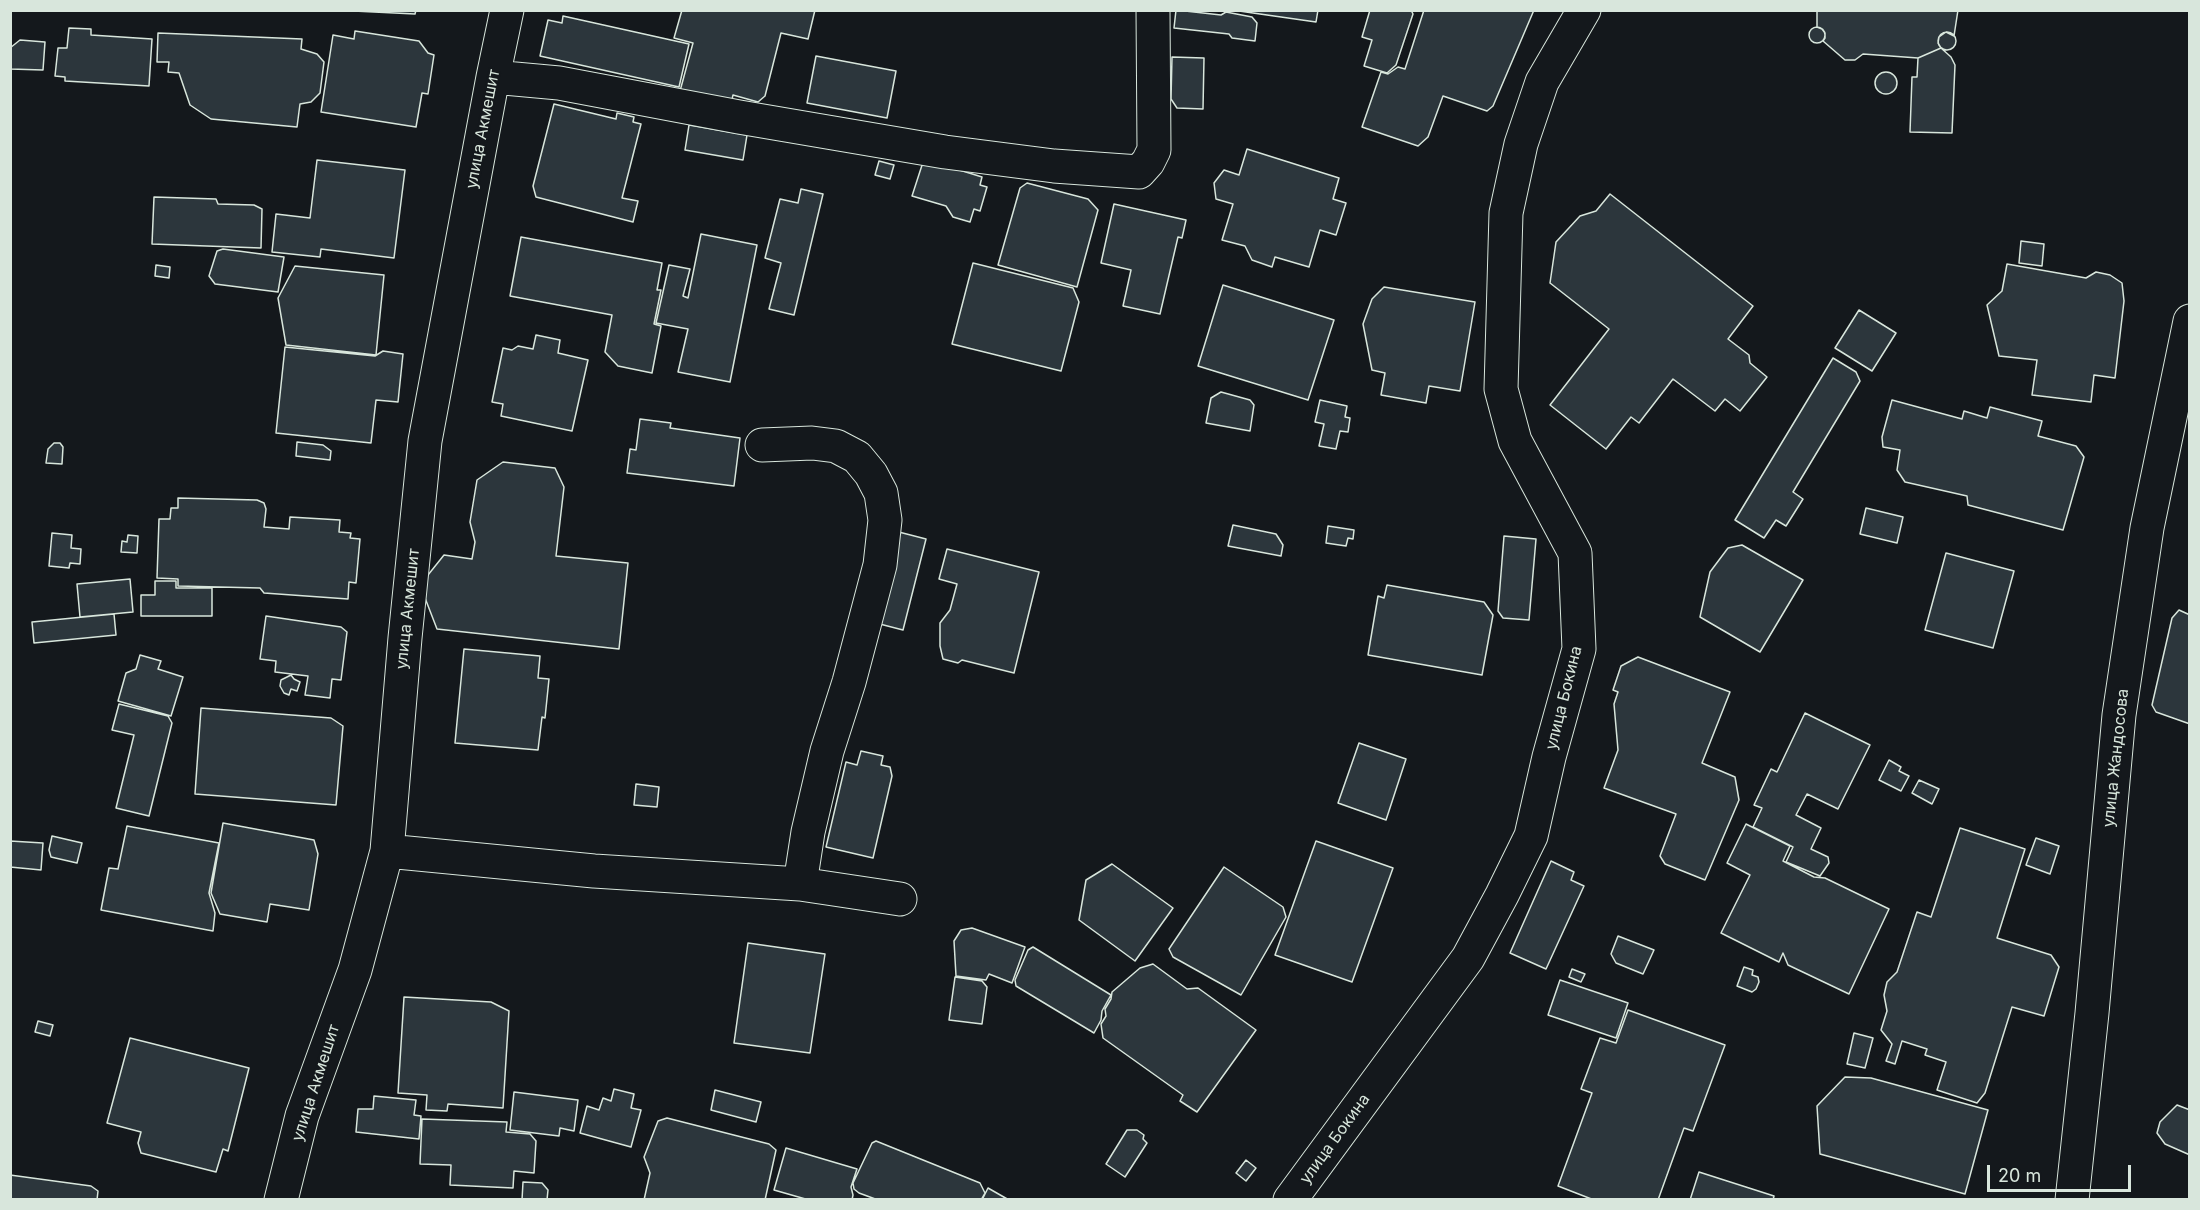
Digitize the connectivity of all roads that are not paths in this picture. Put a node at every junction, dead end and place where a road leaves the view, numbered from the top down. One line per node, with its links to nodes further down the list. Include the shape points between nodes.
1 (507, 10): 4 (street, улица Акмешит)
2 (1153, 10): 4 (street, via 1154,150 1139,172 945,152 560,84)
3 (1584, 10): 11 (street, улица Бокина, via 1542,82 1521,144 1506,213 1501,389 1515,441 1575,553 1579,649 1531,836 1502,895 1468,958)
4 (493, 77): 7 (street, улица Акмешит, via 425,441)
5 (2190, 321): 12 (street, улица Жандосова, via 2146,528 2119,715)
6 (762, 445): 8 (street, via 836,446 856,457 881,493 885,520 880,565 827,751)
7 (387, 851): 8 (street, via 594,871); 10 (street, улица Акмешит, via 355,970 302,1116)
8 (800, 884): 9 (street)
9 (900, 899)
10 (281, 1200)
11 (1290, 1200)
12 (2072, 1200)

